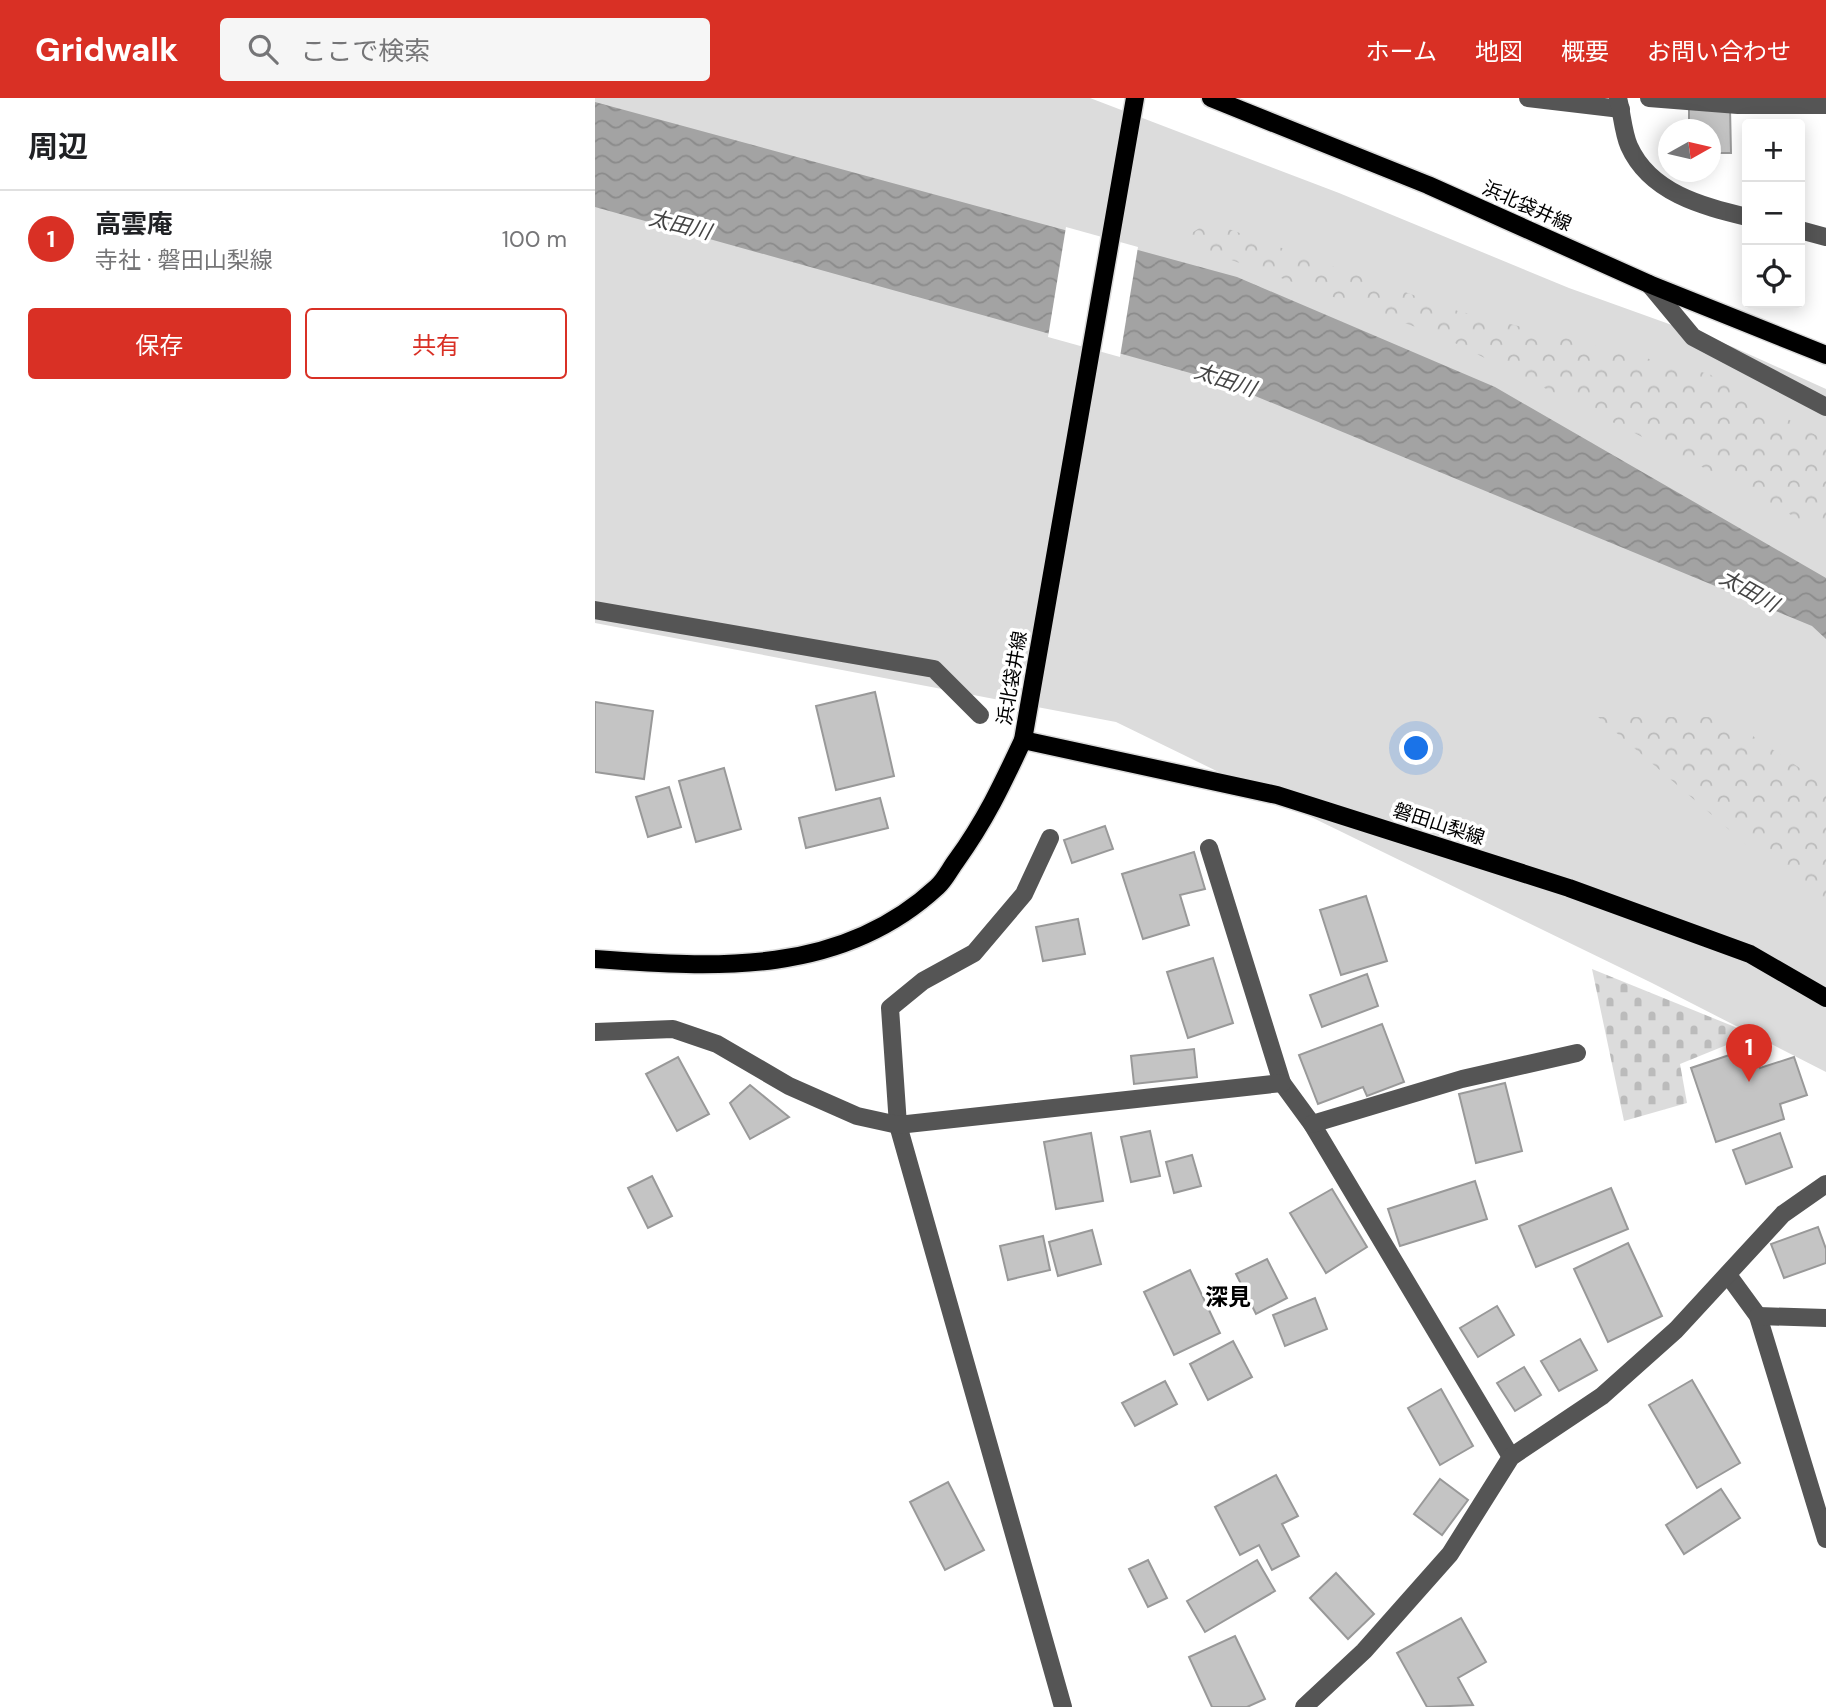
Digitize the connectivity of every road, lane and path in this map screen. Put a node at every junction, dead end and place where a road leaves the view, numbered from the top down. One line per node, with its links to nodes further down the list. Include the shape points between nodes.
1 (1135, 98): 15 (main road, 浜北袋井線)
2 (1211, 98): 10 (main road, 浜北袋井線, via 1428,185)
3 (1528, 98): 5 (street)
4 (1649, 98): 6 (street)
5 (1619, 104): 7 (street, via 1629,146 1664,188)
6 (1826, 106)
7 (1742, 216)
8 (1805, 231): 9 (street)
9 (1826, 237)
10 (1649, 284): 11 (main road, 浜北袋井線); 12 (street, via 1693,337)
11 (1826, 355)
12 (1826, 407)
13 (595, 611): 14 (street, via 934,669)
14 (980, 715)
15 (1023, 740): 18 (main road, 浜北袋井線, via 985,821 939,886 876,932 794,959 694,966); 19 (main road, 磐田山梨線, via 1277,795 1556,883 1750,954)
16 (1050, 838): 24 (street, via 1024,894 974,953 923,981 890,1008)
17 (1209, 848): 22 (street)
18 (595, 959)
19 (1826, 998)
20 (595, 1032): 24 (street, via 673,1029 717,1044 789,1086 857,1116)
21 (1577, 1053): 23 (street, via 1462,1079)
22 (1282, 1083): 23 (street); 24 (street)
23 (1312, 1124): 29 (street)
24 (898, 1125): 31 (street)
25 (1826, 1184): 26 (street, via 1783,1214)
26 (1728, 1275): 27 (street); 29 (street, via 1676,1330 1602,1396)
27 (1758, 1316): 28 (street); 30 (street)
28 (1826, 1318)
29 (1511, 1457): 32 (street, via 1450,1554 1364,1651)
30 (1826, 1539)
31 (1063, 1707)
32 (1304, 1707)

